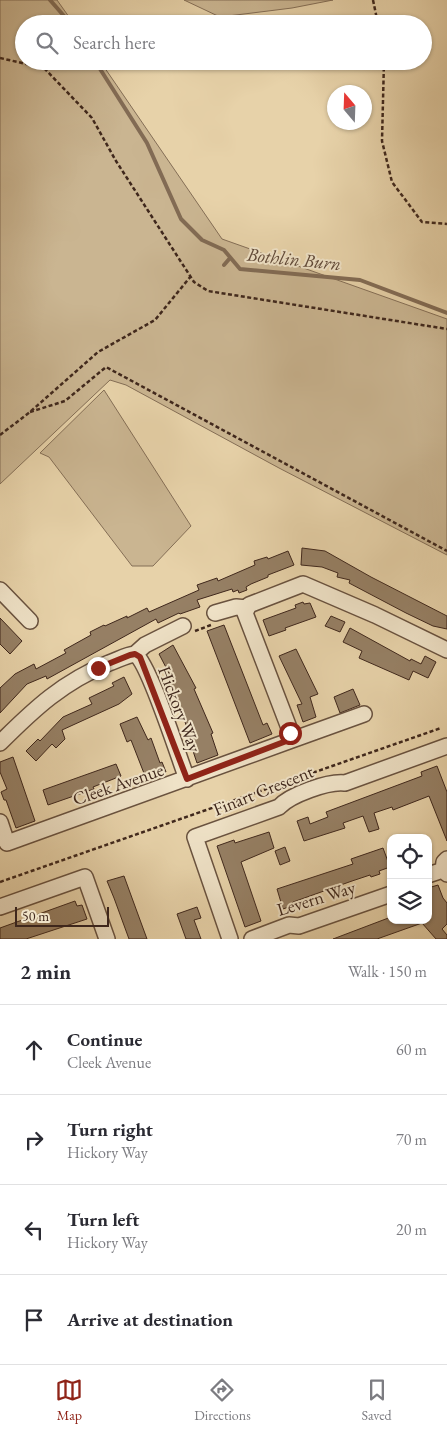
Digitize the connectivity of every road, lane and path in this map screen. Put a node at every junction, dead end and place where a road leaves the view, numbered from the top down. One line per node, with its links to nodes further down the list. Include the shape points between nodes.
1 (373, 0): 2 (path)
2 (376, 15)
3 (0, 58): 4 (path)
4 (15, 61)
5 (46, 70): 8 (path, via 92,118)
6 (384, 70): 7 (path, via 382,141 392,182 422,222)
7 (447, 224)
8 (191, 276): 9 (path, via 194,282 208,291); 10 (path, via 156,320 98,352)
9 (447, 329)
10 (30, 412): 11 (path); 12 (path, via 65,401 106,367)
11 (0, 435)
12 (447, 551)
13 (0, 590): 16 (street)
14 (248, 608): 15 (street, via 236,607); 18 (street, via 303,584 375,614); 22 (street, via 245,613 290,733)
15 (215, 613)
16 (30, 621)
17 (182, 626): 19 (street, Hickory Way, via 145,645)
18 (447, 650)
19 (135, 654): 23 (street, Hickory Way, via 63,686 38,704); 25 (street, Hickory Way, via 140,657)
20 (364, 714): 22 (street, Cleek Avenue)
21 (441, 728): 29 (path)
22 (289, 740): 25 (street, Cleek Avenue)
23 (0, 743)
24 (447, 746): 33 (street, Finart Crescent, via 345,783 334,782 286,800 279,807 195,837)
25 (187, 779): 26 (street, Cleek Avenue, via 7,842)
26 (0, 822)
27 (446, 868): 28 (street)
28 (432, 873)
29 (0, 882)
30 (387, 895): 34 (street, Levern Way)
31 (0, 907): 32 (street, via 85,877)
32 (107, 939)
33 (230, 939)
34 (252, 939)

